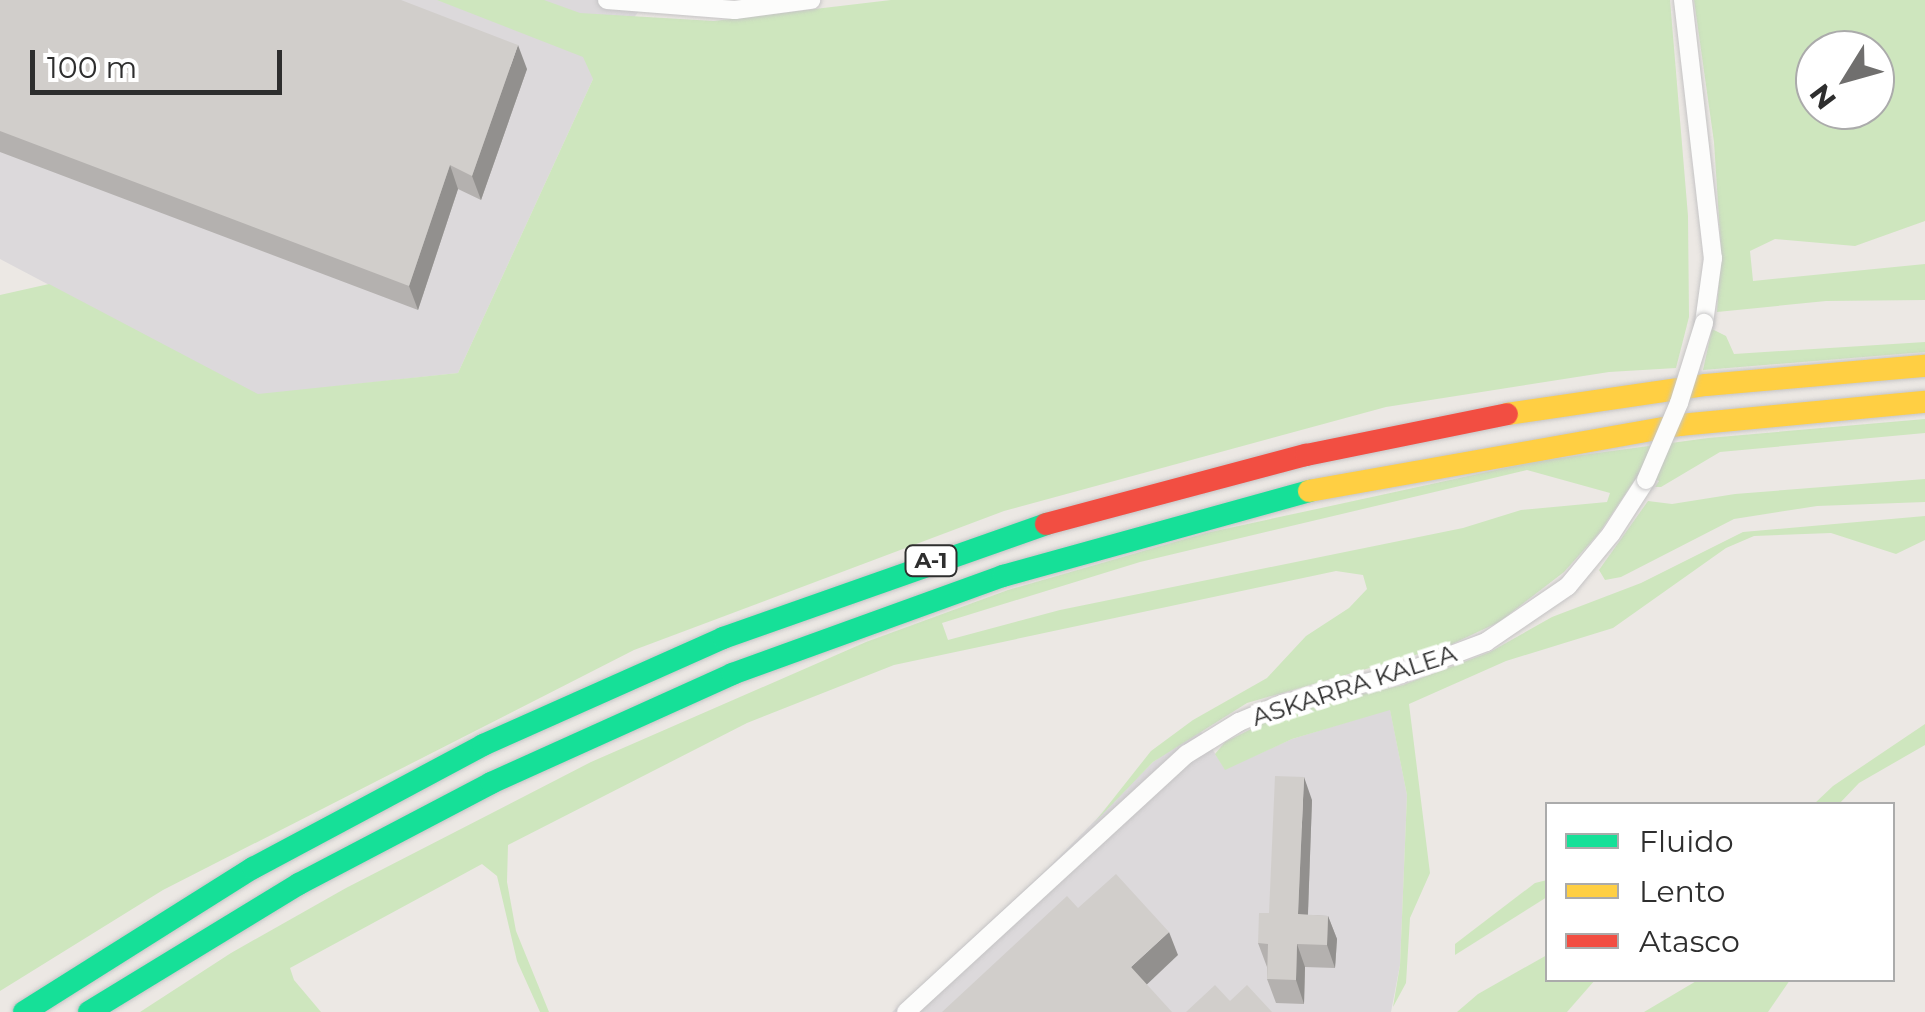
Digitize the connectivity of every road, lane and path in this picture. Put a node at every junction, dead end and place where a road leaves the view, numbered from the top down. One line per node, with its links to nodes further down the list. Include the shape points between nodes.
1 (607, 0): 2 (street, via 735,10)
2 (811, 0)
3 (1684, 0): 10 (street, ASKARRA KALEA, bridge, via 1713,258 1704,323 1678,403 1646,480 1611,534 1568,586 1486,642 1401,674 1282,704 1187,754)
4 (1925, 366): 6 (highway, A-1, via 1706,386 1506,414 1306,454 990,542 723,638 559,710 379,798)
5 (1925, 402): 9 (highway, A-1, via 1680,425 1509,452 1317,489 1003,576 732,674 507,775 299,884)
6 (125, 945): 7 (highway); 8 (highway, A-1)
7 (9, 1012)
8 (24, 1012)
9 (90, 1012)
10 (906, 1012)

